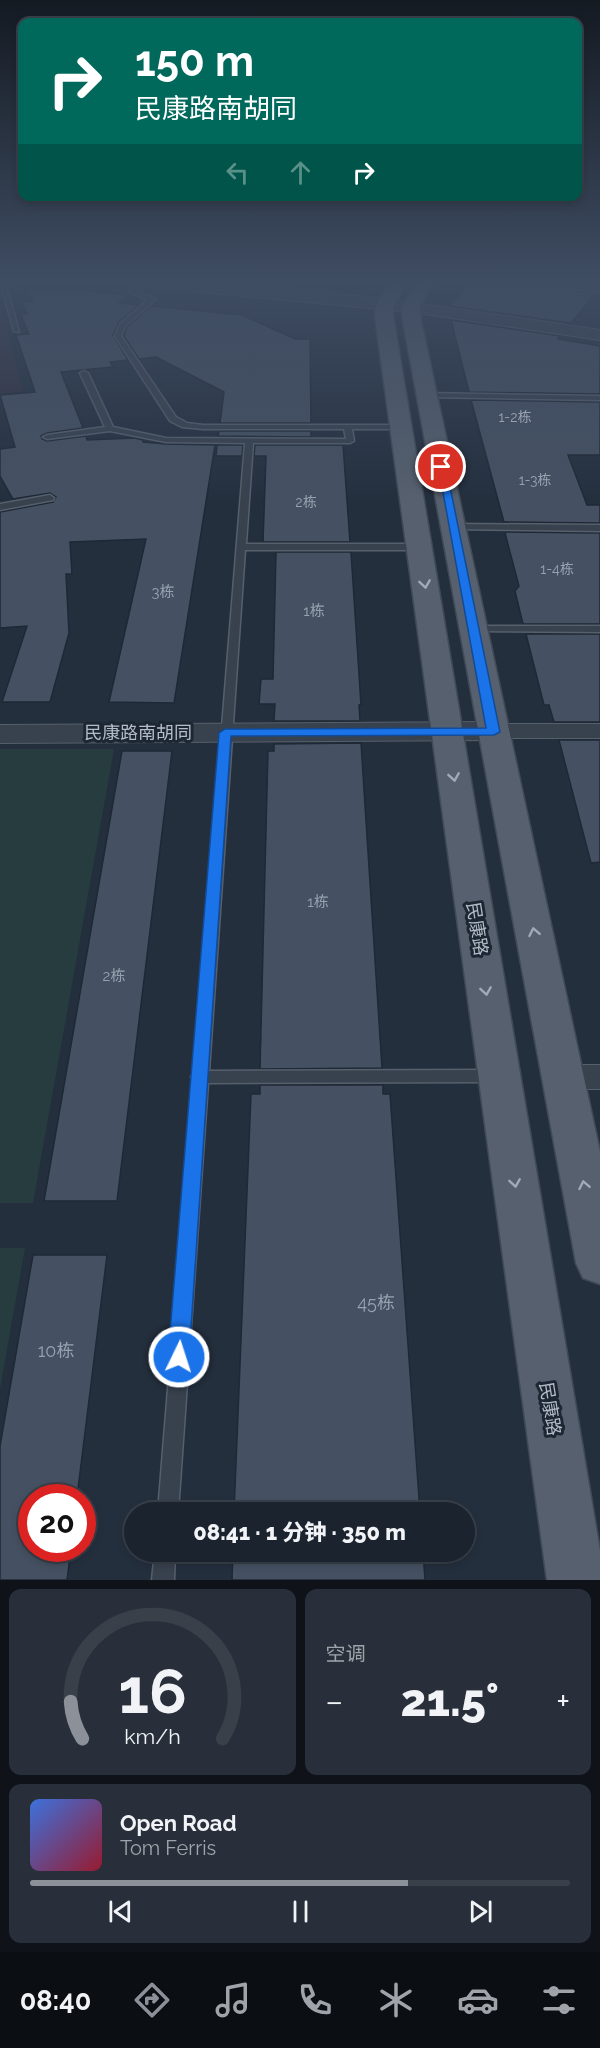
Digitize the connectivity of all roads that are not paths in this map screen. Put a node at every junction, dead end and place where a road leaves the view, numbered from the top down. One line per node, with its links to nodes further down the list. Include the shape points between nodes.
1 (130, 355): 7 (lane, via 173,419 185,424)
2 (390, 355): 8 (main road, 民康路)
3 (418, 355): 5 (main road)
4 (84, 373): 9 (lane)
5 (426, 395): 6 (lane); 14 (main road)
6 (600, 398)
7 (348, 427): 8 (lane); 11 (lane, via 350,441)
8 (400, 427): 17 (main road, 民康路)
9 (110, 429): 10 (lane); 11 (lane, via 166,440)
10 (47, 437)
11 (249, 440): 16 (lane)
12 (50, 498): 13 (lane)
13 (0, 507)
14 (453, 527): 15 (lane); 18 (main road)
15 (600, 528)
16 (240, 547): 17 (lane); 23 (lane)
17 (419, 547): 21 (main road, 民康路, one-way to 21)
18 (473, 629): 19 (lane); 22 (main road)
19 (600, 629)
20 (600, 731): 22 (street, 民康路南胡同)
21 (447, 732): 22 (street, 民康路南胡同); 23 (street, 民康路南胡同); 25 (main road, 民康路, one-way to 25)
22 (494, 732): 27 (main road, one-way to 22)
23 (225, 733): 24 (street, 民康路南胡同); 26 (lane)
24 (0, 734)
25 (499, 1076): 26 (lane); 33 (main road, 民康路, one-way to 33)
26 (200, 1077): 30 (lane)
27 (563, 1077): 28 (street); 29 (main road, one-way to 27)
28 (600, 1077)
29 (600, 1263)
30 (169, 1502)
31 (164, 1562): 32 (lane)
32 (163, 1580)
33 (576, 1580)

